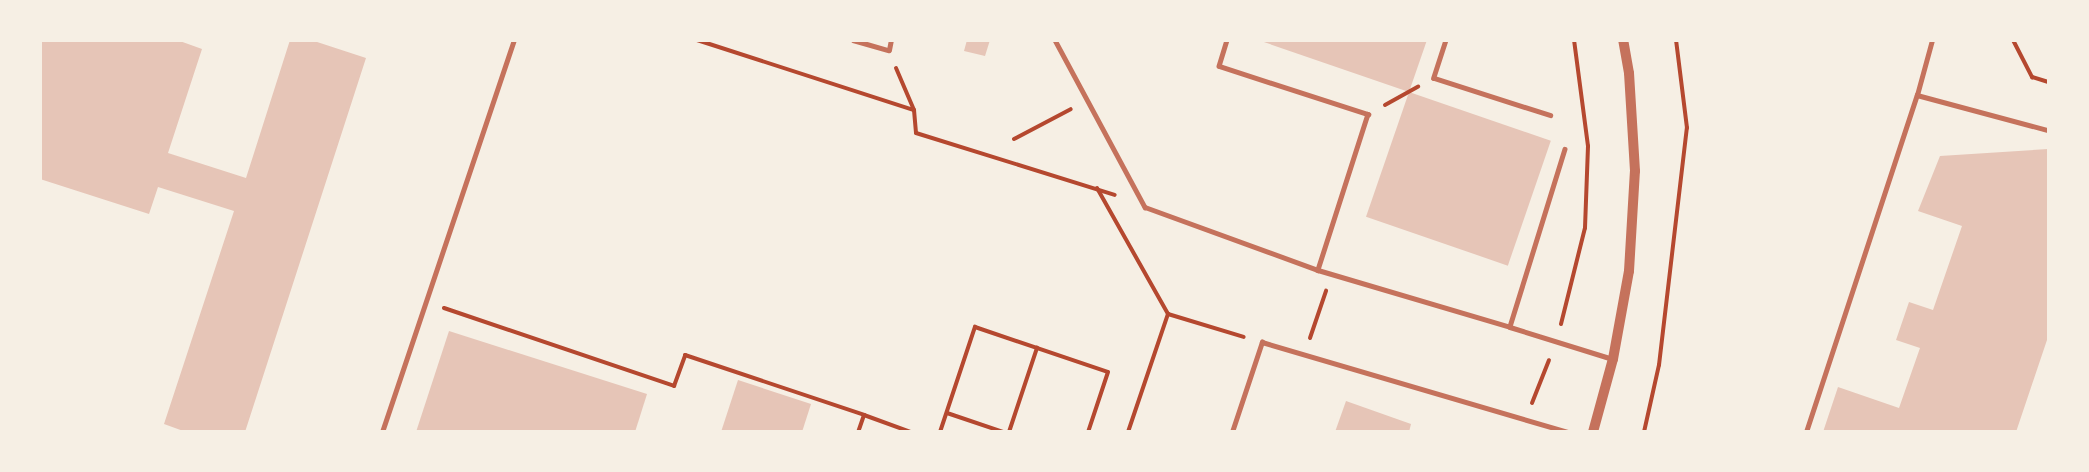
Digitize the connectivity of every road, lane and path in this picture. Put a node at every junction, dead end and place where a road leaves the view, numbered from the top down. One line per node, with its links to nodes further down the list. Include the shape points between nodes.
1 (514, 40): 27 (lane)
2 (697, 40): 18 (path)
3 (853, 40): 13 (lane)
4 (891, 40): 13 (lane)
5 (1055, 40): 17 (lane)
6 (1227, 40): 19 (lane, via 1219,66)
7 (1446, 40): 14 (lane)
8 (1574, 40): 30 (path, via 1588,146 1585,228)
9 (1623, 40): 33 (street, via 1635,171 1629,271)
10 (1676, 40): 48 (path, via 1687,128 1659,365)
11 (1932, 40): 16 (lane)
12 (2013, 40): 15 (path, via 2032,77)
13 (889, 50): 18 (path)
14 (1434, 78): 19 (path); 20 (lane)
15 (2049, 82)
16 (1917, 95): 21 (lane); 49 (lane)
17 (1088, 101): 22 (path); 25 (lane)
18 (914, 110): 24 (path, via 916,133)
19 (1368, 114): 26 (lane)
20 (1550, 115)
21 (2049, 130)
22 (1014, 139)
23 (1565, 149): 29 (lane)
24 (1097, 188): 25 (path); 28 (path)
25 (1145, 207): 26 (lane)
26 (1317, 270): 29 (lane)
27 (426, 302): 35 (path, via 674,386 685,355); 37 (lane)
28 (1168, 314): 31 (path); 44 (path)
29 (1510, 327): 30 (lane)
30 (1557, 341): 33 (lane); 36 (path)
31 (1262, 342): 36 (lane); 45 (lane)
32 (1037, 348): 34 (path, via 975,327); 42 (path); 43 (path, via 1108,372)
33 (1613, 359): 47 (street)
34 (946, 412): 40 (path); 41 (path)
35 (864, 415): 38 (path); 39 (path)
36 (1525, 419): 46 (lane)
37 (382, 432)
38 (858, 432)
39 (911, 432)
40 (940, 432)
41 (1003, 432)
42 (1009, 432)
43 (1088, 432)
44 (1128, 432)
45 (1232, 432)
46 (1568, 432)
47 (1593, 432)
48 (1644, 432)
49 (1806, 432)

